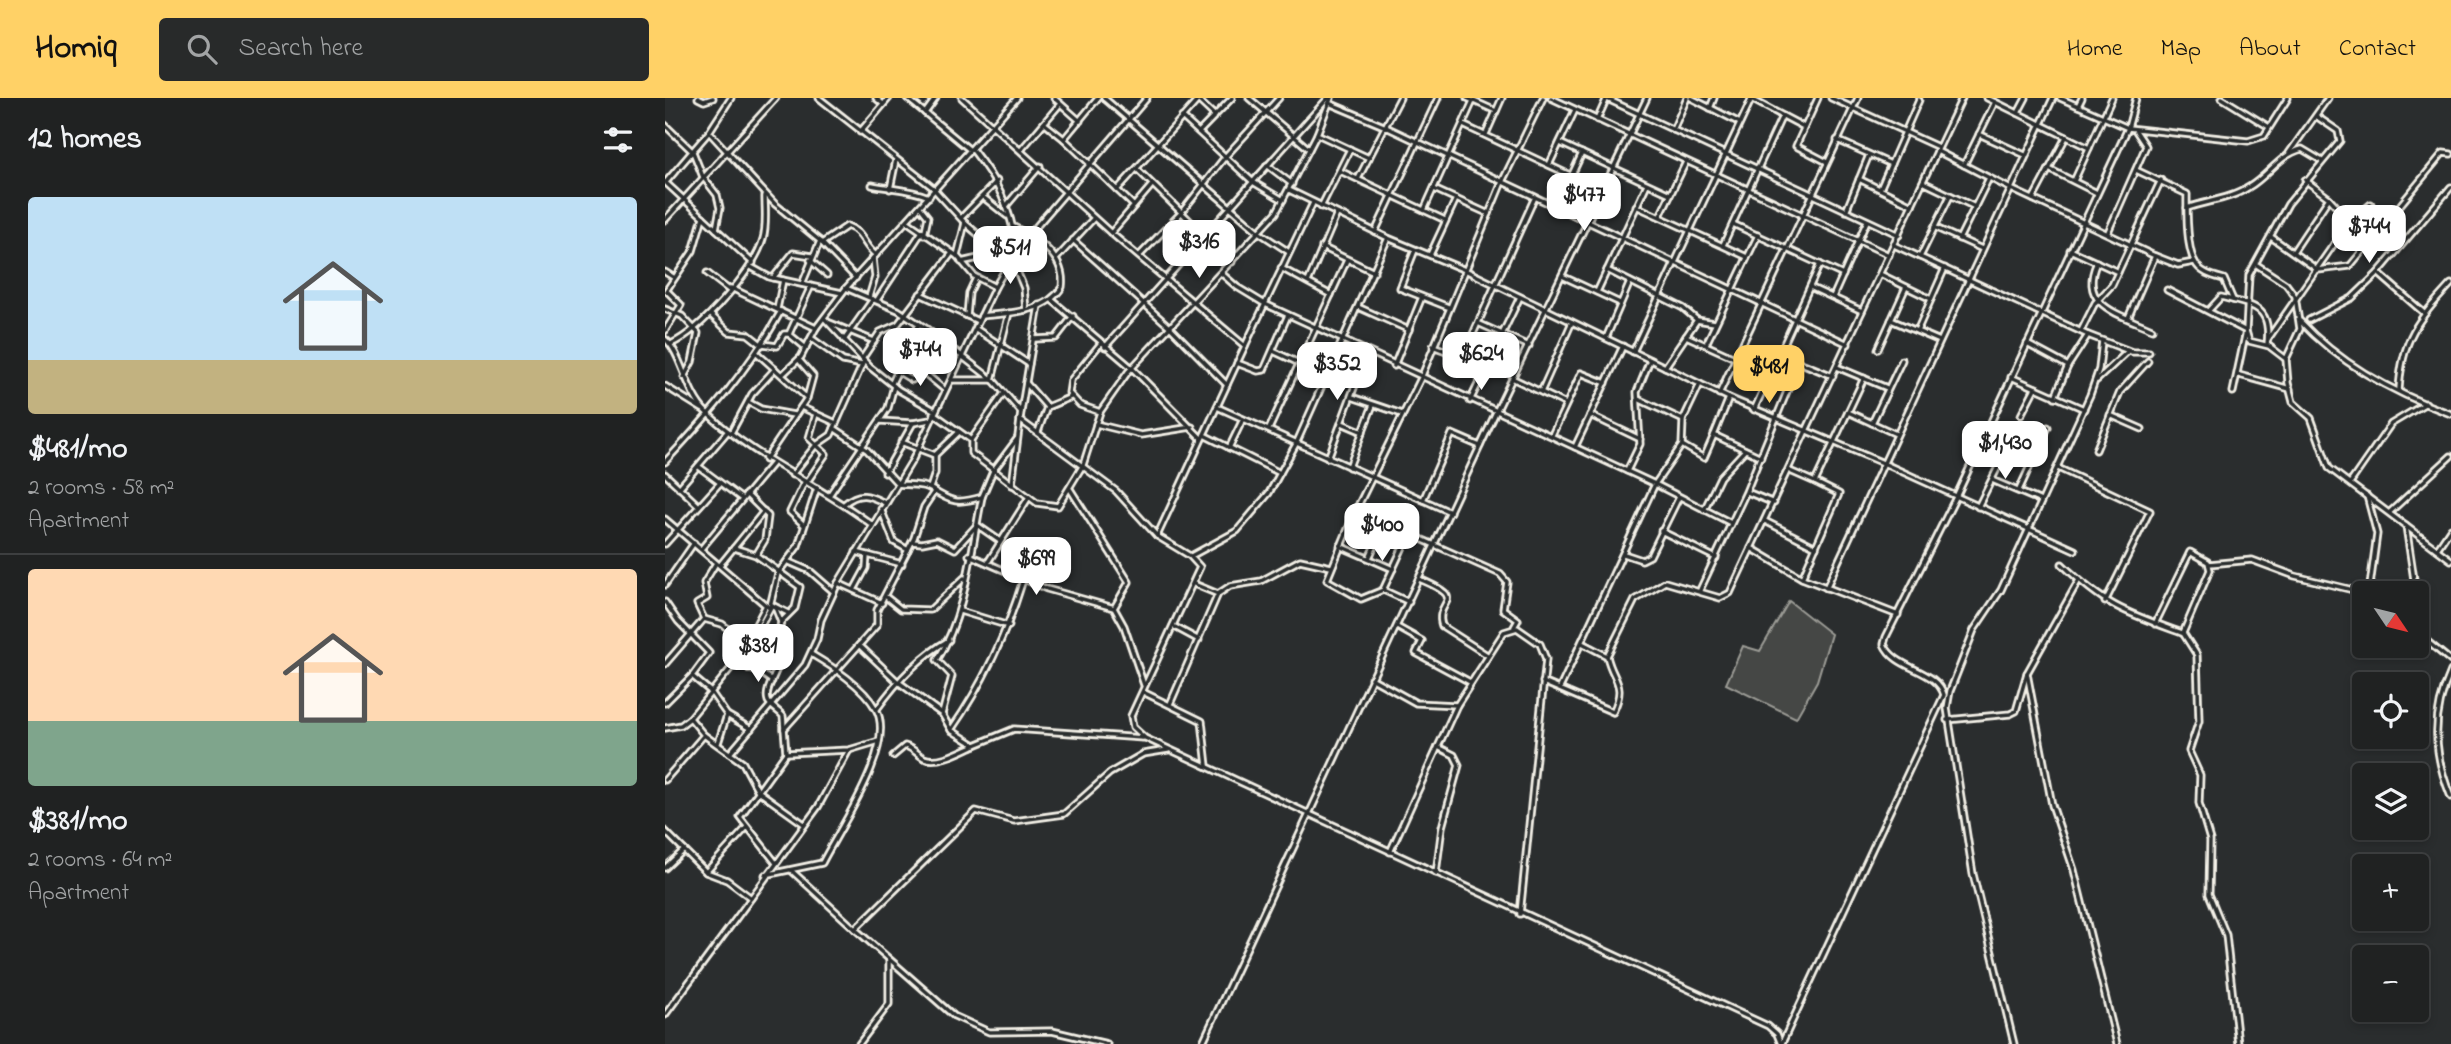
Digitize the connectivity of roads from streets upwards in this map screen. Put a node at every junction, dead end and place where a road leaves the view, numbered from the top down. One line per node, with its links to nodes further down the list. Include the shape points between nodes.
1 (698, 98): 2 (street)
2 (713, 98)
3 (731, 98): 80 (street)
4 (776, 98): 99 (street)
5 (819, 98): 81 (street)
6 (876, 98): 49 (street)
7 (889, 98): 49 (street)
8 (907, 98): 56 (street)
9 (936, 98): 56 (street)
10 (1017, 98): 72 (street)
11 (1054, 98): 50 (street)
12 (1098, 98): 67 (street)
13 (1104, 98): 65 (street)
14 (1147, 98): 65 (street)
15 (1232, 98): 60 (street)
16 (1249, 98): 57 (street)
17 (1279, 98): 57 (street)
18 (1400, 98): 74 (street)
19 (1437, 98): 92 (street)
20 (1467, 98): 47 (street)
21 (1502, 98): 55 (street)
22 (1543, 98): 102 (street)
23 (1551, 98): 54 (street)
24 (1606, 98): 59 (street); 66 (street)
25 (1647, 98): 59 (street)
26 (1689, 98): 52 (street); 78 (street)
27 (1714, 98): 52 (street)
28 (1818, 98): 75 (street)
29 (1831, 98): 53 (street)
30 (1858, 98): 53 (street)
31 (1962, 98): 98 (street)
32 (1987, 98): 48 (street)
33 (2026, 98): 58 (street)
34 (2053, 98): 70 (street)
35 (2060, 98): 51 (street)
36 (2082, 98): 51 (street)
37 (2112, 98): 64 (street)
38 (2136, 98): 77 (street)
39 (2222, 98): 76 (street)
40 (2288, 98): 76 (street)
41 (2328, 98): 62 (street)
42 (965, 99): 72 (street)
43 (1197, 99): 60 (street); 63 (street)
44 (1752, 99): 61 (street); 69 (street)
45 (1918, 99): 83 (street)
46 (1329, 100): 74 (street); 84 (street); 87 (street)
47 (1473, 101): 55 (street); 73 (street)
48 (1995, 102): 58 (street); 86 (street)
49 (883, 104): 81 (street)
50 (1061, 104): 67 (street); 68 (street)
51 (2078, 106): 64 (street)
52 (1710, 108): 69 (street)
53 (1853, 108): 83 (street); 91 (street)
54 (1575, 110): 66 (street); 93 (street)
55 (1496, 111): 85 (street)
56 (925, 113): 100 (street)
57 (1266, 113): 87 (street); 110 (street)
58 (2018, 113): 70 (street)
59 (1639, 114): 78 (street); 88 (street)
60 (1215, 116): 82 (street)
61 (1782, 116): 75 (street); 125 (street)
62 (2316, 116): 108 (street); 114 (street, via 2341,136)
63 (1182, 117): 82 (street); 94 (street)
64 (2103, 118): 77 (street); 95 (street)
65 (1128, 120): 94 (street); 117 (street)
66 (1597, 120): 88 (street)
67 (1080, 121): 90 (street)
68 (1044, 123): 90 (street); 101 (street)
69 (1740, 123): 105 (street)
70 (2040, 124): 89 (street); 107 (street)
71 (665, 125): 103 (street)
72 (993, 125): 100 (street); 101 (street)
73 (1464, 125): 85 (street); 111 (street)
74 (1386, 127): 92 (street); 112 (street)
75 (1804, 127): 116 (street, via 1797,147)
76 (2269, 127): 79 (street, via 2264,136 2248,141)
77 (2128, 128): 79 (street); 158 (street)
78 (1673, 130): 105 (street)
79 (2134, 130): 127 (street, via 2146,142)
80 (709, 132): 99 (street); 103 (street)
81 (860, 132): 113 (street)
82 (1199, 132): 110 (street)
83 (1905, 133): 98 (street); 118 (street)
84 (1317, 134): 96 (street); 97 (street)
85 (1486, 134): 102 (street)
86 (1979, 134): 107 (street); 120 (street)
87 (1292, 135): 96 (street); 119 (street)
88 (1630, 135): 115 (street); 123 (street)
89 (2066, 137): 95 (street); 126 (street)
90 (1065, 139): 117 (street)
91 (1837, 140): 106 (street); 116 (street)
92 (1417, 142): 111 (street); 161 (street)
93 (1560, 143): 104 (street); 122 (street)
94 (1157, 145): 124 (street); 143 (street)
95 (2089, 148): 138 (street)
96 (1309, 149): 144 (street)
97 (1350, 149): 112 (street); 128 (street)
98 (1937, 149): 120 (street); 142 (street)
99 (727, 150): 131 (street); 159 (street)
100 (971, 150): 137 (street); 156 (street)
101 (1021, 150): 121 (street)
102 (1517, 150): 122 (street); 141 (street)
103 (693, 152): 131 (street); 139 (street)
104 (1582, 153): 123 (street); 130 (street)
105 (1725, 154): 125 (street); 129 (street)
106 (1868, 155): 118 (street); 133 (street)
107 (2025, 155): 152 (street)
108 (2288, 155): 114 (street, via 2302,149); 183 (street, via 2248,188)
109 (2451, 155): 261 (street, via 2443,153 2350,266)
110 (1225, 157): 140 (street); 143 (street)
111 (1449, 157): 141 (street); 150 (street)
112 (1369, 158): 134 (street)
113 (896, 160): 149 (street); 156 (street)
114 (2322, 160): 136 (street)
115 (1686, 162): 129 (street); 160 (street)
116 (1827, 162): 162 (street)
117 (1091, 164): 153 (street); 157 (street)
118 (1891, 164): 151 (street)
119 (1268, 165): 140 (street); 144 (street)
120 (1964, 165): 132 (street)
121 (1040, 166): 157 (street); 174 (street)
122 (1549, 166): 130 (street)
123 (1614, 168): 145 (street); 201 (street)
124 (1137, 169): 147 (street); 153 (street)
125 (1757, 169): 155 (street); 162 (street)
126 (2049, 169): 138 (street); 170 (street)
127 (2136, 170): 135 (street); 210 (street)
128 (1340, 171): 134 (street); 180 (street)
129 (1715, 175): 155 (street); 208 (street)
130 (1572, 176): 181 (street)
131 (703, 177): 168 (street); 207 (street, via 719,201)
132 (1989, 178): 152 (street); 182 (street)
133 (1859, 179): 151 (street); 185 (street)
134 (1358, 180): 161 (street)
135 (2161, 180): 183 (street, via 2187,194); 225 (street)
136 (2305, 180): 167 (street); 219 (street)
137 (997, 181): 164 (street); 174 (street)
138 (2074, 181): 158 (street)
139 (665, 182): 168 (street)
140 (1253, 182): 171 (street); 179 (street)
141 (1502, 182): 166 (street); 188 (street)
142 (1923, 182): 163 (street); 176 (street)
143 (1203, 184): 179 (street); 186 (street)
144 (1292, 184): 154 (street)
145 (1647, 184): 160 (street); 175 (street)
146 (872, 185): 149 (street)
147 (1152, 185): 177 (street); 186 (street)
148 (2451, 187): 267 (street)
149 (890, 189): 165 (street, via 913,190)
150 (1434, 189): 169 (street); 184 (street)
151 (1880, 189): 176 (street)
152 (2011, 189): 170 (street); 231 (street)
153 (1117, 190): 177 (street)
154 (1289, 190): 171 (street); 172 (street)
155 (1749, 190): 189 (street); 202 (street)
156 (935, 191): 165 (street); 195 (street)
157 (1067, 192): 193 (street); 214 (street)
158 (2097, 193): 199 (street)
159 (765, 194): 224 (street); 255 (street, via 763,239)
160 (1670, 194): 190 (street)
161 (1392, 195): 184 (street); 209 (street)
162 (1812, 195): 185 (street); 189 (street)
163 (1950, 195): 182 (street); 206 (street)
164 (982, 196): 192 (street); 195 (street)
165 (929, 197): 178 (street)
166 (1535, 197): 181 (street); 283 (street)
167 (2329, 198): 200 (street); 236 (street)
168 (684, 199): 191 (street); 194 (street)
169 (1456, 199): 188 (street); 196 (street)
170 (2033, 199): 199 (street)
171 (1283, 201): 212 (street)
172 (1313, 203): 180 (street); 234 (street)
173 (2371, 204): 200 (street)
174 (1006, 205): 192 (street)
175 (1636, 205): 190 (street); 218 (street)
176 (1912, 205): 217 (street)
177 (1134, 206): 211 (street)
178 (921, 207): 197 (street); 213 (street, via 928,217)
179 (1228, 207): 212 (street); 215 (street)
180 (1321, 207): 187 (street)
181 (1557, 207): 201 (street)
182 (1975, 207): 221 (street)
183 (2187, 208): 253 (street)
184 (1424, 210): 196 (street)
185 (1846, 211): 198 (street)
186 (1181, 213): 215 (street); 239 (street)
187 (1337, 214): 209 (street); 228 (street)
188 (1489, 214): 259 (street)
189 (1802, 215): 223 (street); 230 (street)
190 (1660, 216): 208 (street)
191 (703, 217): 207 (street); 272 (street, via 693,251)
192 (1009, 217): 205 (street)
193 (1094, 218): 211 (street); 222 (street)
194 (665, 220)
195 (963, 220): 235 (street); 237 (street)
196 (1445, 220): 240 (street)
197 (908, 221): 203 (street); 204 (street)
198 (1867, 221): 217 (street); 223 (street)
199 (2084, 221): 210 (street); 233 (street)
200 (2350, 221): 261 (street)
201 (1590, 222): 218 (street); 271 (street)
202 (1733, 224): 216 (street); 226 (street)
203 (903, 226): 204 (street); 242 (street)
204 (912, 227): 213 (street)
205 (1014, 227): 214 (street); 229 (street)
206 (1934, 227): 221 (street); 244 (street)
207 (716, 229): 255 (street)
208 (1690, 230): 226 (street); 249 (street)
209 (1374, 232): 220 (street)
210 (2108, 232): 225 (street)
211 (1111, 233): 239 (street)
212 (1259, 233): 234 (street); 251 (street)
213 (922, 234): 237 (street); 301 (street)
214 (1029, 234): 229 (street); 246 (street)
215 (1204, 234): 251 (street); 277 (street)
216 (1758, 235): 230 (street); 243 (street)
217 (1899, 235): 227 (street)
218 (1621, 237): 249 (street); 260 (street)
219 (2271, 237): 236 (street); 256 (street)
220 (1388, 239): 232 (street); 263 (street)
221 (1959, 239): 231 (street)
222 (1073, 240): 246 (street); 307 (street)
223 (1859, 240): 238 (street); 270 (street)
224 (821, 242): 242 (street, via 847,226 862,235); 245 (street); 275 (street)
225 (2133, 244): 241 (street); 264 (street)
226 (1723, 245): 243 (street)
227 (1894, 245): 238 (street); 244 (street)
228 (1322, 247): 248 (street); 280 (street)
229 (1017, 249): 247 (street)
230 (1788, 249): 254 (street); 312 (street)
231 (1982, 249): 276 (street)
232 (1415, 250): 240 (street); 298 (street, via 1400,286)
233 (2070, 250): 252 (street); 322 (street)
234 (1289, 252): 257 (street)
235 (1000, 253): 247 (street); 250 (street)
236 (2293, 253): 261 (street)
237 (954, 255): 250 (street); 295 (street)
238 (1889, 255): 268 (street)
239 (1139, 256): 277 (street)
240 (1430, 256): 259 (street)
241 (2155, 256): 253 (street, via 2178,265); 333 (street)
242 (875, 257): 275 (street); 301 (street)
243 (1747, 257): 290 (street)
244 (1920, 257): 258 (street)
245 (811, 258): 269 (street); 274 (street, via 793,253); 281 (street)
246 (1057, 258): 303 (street, via 1063,281)
247 (1011, 260): 288 (street); 317 (street, via 1024,288)
248 (1347, 260): 263 (street); 296 (street)
249 (1675, 261): 290 (street); 297 (street)
250 (961, 262): 273 (street)
251 (1231, 262): 266 (street)
252 (2097, 262): 264 (street); 304 (street, via 2090,285)
253 (2195, 262): 305 (street, via 2209,275 2224,279)
254 (1820, 264): 270 (street); 285 (street)
255 (752, 265): 274 (street); 289 (street)
256 (2257, 265): 306 (street, via 2290,288); 310 (street, via 2248,279)
257 (1281, 268): 280 (street); 311 (street)
258 (1945, 268): 276 (street); 302 (street)
259 (1465, 270): 283 (street); 315 (street)
260 (1607, 270): 279 (street); 293 (street)
261 (2318, 270): 306 (street)
262 (665, 272): 272 (street)
263 (1374, 272): 314 (street)
264 (2118, 272): 304 (street)
265 (708, 273): 289 (street)
266 (1221, 273): 308 (street); 311 (street)
267 (2378, 273): 325 (street); 339 (street, via 2352,298)
268 (1880, 274): 286 (street); 321 (street)
269 (827, 275)
270 (1843, 275): 300 (street)
271 (1562, 276): 293 (street); 318 (street)
272 (673, 277): 292 (street)
273 (976, 277): 288 (street); 329 (street)
274 (773, 278): 278 (street)
275 (856, 278): 287 (street)
276 (1969, 278): 322 (street); 371 (street)
277 (1166, 279): 307 (street); 308 (street)
278 (783, 280): 281 (street); 320 (street)
279 (1630, 281): 297 (street); 309 (street)
280 (1308, 282): 296 (street)
281 (802, 284): 284 (street)
282 (2451, 284): 325 (street)
283 (1496, 285): 299 (street); 342 (street)
284 (811, 286): 294 (street); 334 (street)
285 (1810, 286): 300 (street); 332 (street)
286 (1906, 287): 302 (street); 337 (street)
287 (846, 288): 294 (street); 301 (street)
288 (995, 288): 335 (street)
289 (730, 289): 320 (street); 327 (street)
290 (1731, 289): 312 (street); 343 (street)
291 (2167, 290): 319 (street)
292 (666, 291): 323 (street, via 681,305)
293 (1597, 292): 309 (street)
294 (842, 293): 331 (street)
295 (920, 294): 326 (street); 329 (street)
296 (1331, 295): 348 (street)
297 (1659, 296): 336 (street); 392 (street)
298 (1422, 297): 315 (street); 353 (street)
299 (1520, 297): 318 (street); 359 (street)
300 (1833, 297): 321 (street)
301 (873, 299): 326 (street); 352 (street)
302 (1931, 299): 355 (street)
303 (1052, 300): 313 (street); 330 (street)
304 (2098, 300): 333 (street); 356 (street)
305 (2233, 300): 310 (street); 319 (street, via 2221,297)
306 (2295, 302): 338 (street); 369 (street)
307 (1142, 303): 347 (street); 379 (street)
308 (1195, 303): 347 (street); 380 (street)
309 (1620, 303): 364 (street)
310 (2249, 303): 357 (street); 369 (street, via 2263,313)
311 (1265, 304): 328 (street); 380 (street)
312 (1761, 304): 332 (street); 398 (street)
313 (1039, 305): 317 (street); 367 (street)
314 (1358, 307): 353 (street); 373 (street)
315 (1448, 307): 383 (street)
316 (665, 309): 323 (street)
317 (1026, 310): 324 (street)
318 (1546, 310): 340 (street); 384 (street)
319 (2209, 310): 357 (street)
320 (779, 311): 334 (street); 374 (street)
321 (1862, 311): 376 (street)
322 (2041, 312): 356 (street); 377 (street)
323 (677, 313): 351 (street); 354 (street)
324 (1009, 313): 335 (street); 378 (street)
325 (2424, 313): 443 (street, via 2407,341)
326 (904, 314): 344 (street); 345 (street)
327 (711, 315): 351 (street); 374 (street, via 729,332 748,334)
328 (1288, 315): 348 (street); 390 (street)
329 (967, 316): 335 (street)
330 (1073, 316): 367 (street, via 1056,338); 379 (street)
331 (824, 318): 341 (street); 346 (street)
332 (1795, 318): 376 (street); 396 (street)
333 (2128, 318): 350 (street)
334 (797, 319): 346 (street); 358 (street)
335 (980, 319): 349 (street)
336 (1697, 320): 343 (street); 361 (street)
337 (1891, 320): 355 (street); 387 (street)
338 (2298, 320): 400 (street, via 2300,332); 443 (street, via 2340,357)
339 (2309, 320)
340 (1573, 322): 364 (street); 444 (street)
341 (830, 323): 352 (street); 368 (street)
342 (1479, 323): 359 (street); 397 (street)
343 (1715, 323): 375 (street)
344 (919, 324): 363 (street); 366 (street)
345 (895, 327): 363 (street); 370 (street, via 880,332)
346 (816, 328): 362 (street)
347 (1171, 328): 416 (street); 437 (street)
348 (1314, 328): 373 (street); 408 (street)
349 (976, 329): 378 (street); 399 (street)
350 (2152, 329)
351 (694, 330): 382 (street); 424 (street, via 698,334)
352 (851, 330): 368 (street); 370 (street)
353 (1409, 330): 411 (street)
354 (665, 331)
355 (1917, 331): 371 (street)
356 (2081, 331): 360 (street)
357 (2246, 331): 381 (street, via 2249,341); 421 (street)
358 (789, 334): 374 (street, via 776,346); 386 (street)
359 (1501, 334): 384 (street); 412 (street)
360 (2088, 335): 372 (street); 413 (street)
361 (1686, 336): 375 (street); 414 (street)
362 (811, 338): 386 (street); 405 (street, via 843,361)
363 (911, 338): 389 (street); 418 (street)
364 (1606, 338): 385 (street)
365 (665, 339): 382 (street)
366 (939, 339): 389 (street); 399 (street)
367 (1034, 339): 410 (street)
368 (844, 340): 405 (street)
369 (2268, 340): 381 (street)
370 (874, 341): 405 (street)
371 (1940, 341): 498 (street)
372 (2102, 341): 391 (street); 432 (street)
373 (1342, 342): 395 (street); 422 (street)
374 (763, 343): 394 (street)
375 (1706, 344): 398 (street)
376 (1848, 344): 415 (street)
377 (2026, 344): 413 (street); 426 (street)
378 (1000, 345): 410 (street); 431 (street)
379 (1103, 345): 416 (street); 448 (street, via 1071,380)
380 (1245, 345): 407 (street)
381 (2267, 345): 400 (street)
382 (672, 346): 388 (street); 424 (street)
383 (1433, 346): 397 (street); 428 (street)
384 (1529, 346): 429 (street)
385 (1623, 346): 392 (street); 434 (street)
386 (806, 348): 401 (street)
387 (1878, 349)
388 (665, 350)
389 (926, 351): 409 (street)
390 (1273, 351): 407 (street, via 1262,371); 408 (street)
391 (2128, 351): 393 (street); 432 (street)
392 (1633, 352): 402 (street)
393 (2149, 352)
394 (757, 353): 417 (street); 473 (street)
395 (1367, 353): 411 (street); 449 (street)
396 (1779, 354): 406 (street); 420 (street)
397 (1464, 356): 412 (street)
398 (1736, 358): 420 (street); 447 (street)
399 (962, 359): 430 (street); 431 (street)
400 (2287, 359): 441 (street)
401 (799, 360): 425 (street); 451 (street, via 813,376)
402 (1650, 360): 414 (street); 453 (street)
403 (1902, 360): 439 (street)
404 (2148, 361): 477 (street, via 2126,384)
405 (863, 362): 436 (street); 488 (street)
406 (1799, 362): 423 (street); 478 (street)
407 (1237, 363): 437 (street)
408 (1299, 363): 422 (street); 492 (street)
409 (915, 365): 418 (street); 419 (street)
410 (1030, 365): 433 (street)
411 (1394, 366): 428 (street)
412 (1486, 366): 454 (street)
413 (2068, 366): 450 (street)
414 (1665, 367): 435 (street)
415 (1837, 367): 423 (street); 427 (street)
416 (1132, 368): 467 (street); 489 (street)
417 (775, 369): 425 (street); 455 (street)
418 (899, 371): 419 (street, via 912,380); 436 (street)
419 (923, 374): 442 (street)
420 (1769, 374): 464 (street)
421 (2238, 375): 441 (street); 445 (street)
422 (1327, 376): 509 (street)
423 (1833, 376): 493 (street)
424 (684, 377): 463 (street)
425 (783, 377): 451 (street)
426 (2011, 377): 440 (street); 499 (street)
427 (1864, 378): 439 (street); 469 (street)
428 (1421, 379): 454 (street); 471 (street)
429 (1513, 379): 444 (street); 468 (street)
430 (951, 380): 431 (street); 442 (street)
431 (992, 380): 446 (street)
432 (2095, 381): 462 (street)
433 (1026, 383): 460 (street); 466 (street)
434 (1606, 383): 457 (street, via 1581,373); 475 (street)
435 (1700, 384): 447 (street); 482 (street)
436 (893, 385): 465 (street); 483 (street, via 890,405)
437 (1227, 385): 461 (street)
438 (665, 386): 463 (street)
439 (1888, 388): 486 (street)
440 (2035, 388): 450 (street); 476 (street)
441 (2290, 389): 543 (street, via 2294,402 2311,418 2329,468)
442 (945, 390): 465 (street)
443 (2399, 390): 456 (street)
444 (1541, 392): 457 (street)
445 (2233, 392)
446 (1004, 393): 466 (street); 505 (street)
447 (1719, 394): 452 (street)
448 (1071, 397): 460 (street); 467 (street)
449 (1352, 397): 458 (street); 485 (street)
450 (2055, 397): 462 (street)
451 (807, 398): 459 (street)
452 (1728, 398): 464 (street); 500 (street)
453 (1637, 399): 482 (street); 504 (street)
454 (1469, 401): 468 (street)
455 (748, 402): 474 (street); 494 (street)
456 (2426, 403): 472 (street); 543 (street, via 2391,424)
457 (1566, 404): 501 (street)
458 (1373, 405): 471 (street); 497 (street)
459 (800, 407): 470 (street); 474 (street)
460 (1047, 407): 496 (street)
461 (1217, 407): 480 (street); 502 (street)
462 (2084, 409): 531 (street)
463 (703, 410): 473 (street)
464 (1754, 410): 478 (street)
465 (934, 412): 481 (street); 495 (street)
466 (1021, 412): 479 (street)
467 (1100, 412): 487 (street)
468 (1496, 412): 501 (street); 514 (street)
469 (1847, 412): 486 (street); 507 (street)
470 (816, 414): 488 (street); 512 (street, via 809,438)
471 (1402, 414): 539 (street)
472 (2451, 414)
473 (709, 415): 494 (street); 525 (street)
474 (794, 415): 524 (street)
475 (1590, 415): 504 (street); 515 (street)
476 (2021, 415)
477 (2110, 415): 491 (street); 518 (street)
478 (1777, 418): 493 (street); 522 (street)
479 (1020, 419): 496 (street); 503 (street)
480 (1243, 419): 492 (street); 516 (street)
481 (930, 420): 484 (street); 513 (street)
482 (1683, 420): 510 (street)
483 (879, 421): 484 (street); 508 (street)
484 (913, 423): 506 (street)
485 (1342, 423): 497 (street); 523 (street)
486 (1872, 423): 498 (street)
487 (1095, 424): 489 (street, via 1142,435); 528 (street)
488 (835, 426): 508 (street); 512 (street, via 829,438)
489 (1192, 427): 502 (street)
490 (2048, 428): 520 (street)
491 (2142, 429)
492 (1269, 430): 509 (street)
493 (1808, 430): 507 (street); 534 (street)
494 (730, 432): 524 (street); 529 (street)
495 (960, 432): 505 (street); 519 (street)
496 (1038, 432): 528 (street)
497 (1363, 432): 530 (street)
498 (1896, 433): 526 (street)
499 (1985, 434): 511 (street); 561 (street)
500 (1714, 435): 510 (street, via 1704,458); 517 (street)
501 (1552, 436): 515 (street)
502 (1203, 437): 516 (street); 587 (street)
503 (1017, 439): 532 (street); 546 (street)
504 (1640, 439): 533 (street)
505 (971, 440): 532 (street, via 973,456)
506 (901, 442): 513 (street); 535 (street)
507 (1833, 442): 526 (street); 556 (street, via 1815,482)
508 (861, 444): 535 (street); 555 (street)
509 (1296, 444): 523 (street); 536 (street)
510 (1682, 445): 545 (street)
511 (2009, 445): 520 (street); 540 (street)
512 (815, 446): 538 (street); 541 (street, via 826,456)
513 (919, 447): 519 (street); 544 (street)
514 (1481, 447): 563 (street, via 1452,434); 573 (street)
515 (1575, 447): 533 (street)
516 (1229, 448): 536 (street)
517 (1745, 450): 522 (street); 571 (street, via 1720,477)
518 (2096, 450)
519 (935, 455): 549 (street)
520 (2035, 456): 551 (street)
521 (2451, 456): 574 (street)
522 (1761, 457): 553 (street)
523 (1328, 458): 530 (street)
524 (765, 460): 527 (street)
525 (665, 462)
526 (1883, 463): 561 (street); 629 (street)
527 (772, 464): 538 (street); 554 (street)
528 (1083, 465): 550 (street); 587 (street, via 1116,491)
529 (698, 466): 542 (street); 548 (street)
530 (1349, 467): 539 (street)
531 (2057, 468): 564 (street); 639 (street, via 2150,511)
532 (993, 471): 546 (street); 558 (street)
533 (1627, 471): 545 (street)
534 (1789, 471): 556 (street); 566 (street)
535 (885, 473): 544 (street)
536 (1280, 473): 606 (street, via 1237,531)
537 (665, 474): 548 (street)
538 (792, 475): 541 (street)
539 (1371, 477): 563 (street); 593 (street)
540 (1992, 480): 551 (street); 569 (street)
541 (806, 481): 547 (street); 580 (street, via 790,512)
542 (720, 483): 562 (street); 568 (street)
543 (2350, 483): 557 (street)
544 (898, 484): 549 (street); 565 (street)
545 (1655, 484): 560 (street); 602 (street)
546 (1012, 485): 559 (street)
547 (817, 487): 555 (street); 580 (street)
548 (679, 488): 568 (street)
549 (930, 488): 552 (street)
550 (1070, 489): 559 (street, via 1064,500 1052,507); 642 (street, via 1129,582)
551 (2019, 491): 564 (street)
552 (934, 492): 558 (street, via 961,503); 589 (street)
553 (1747, 492): 566 (street); 577 (street)
554 (746, 494): 562 (street); 572 (street)
555 (830, 494): 567 (street)
556 (1839, 494): 594 (street)
557 (2367, 495): 574 (street); 624 (street, via 2377,534)
558 (982, 497): 581 (street)
559 (1029, 497): 588 (street)
560 (1679, 497): 571 (street); 585 (street)
561 (1956, 497): 569 (street); 645 (street)
562 (742, 499): 597 (street)
563 (1423, 500): 573 (street)
564 (2042, 501): 584 (street)
565 (885, 503): 567 (street, via 864,494); 570 (street)
566 (1774, 503): 576 (street)
567 (844, 504): 578 (street)
568 (699, 506): 583 (street)
569 (1978, 507): 584 (street)
570 (881, 509): 578 (street); 599 (street, via 894,542)
571 (1704, 510): 577 (street)
572 (764, 511): 595 (street); 603 (street, via 768,516 765,540)
573 (1450, 512): 592 (street)
574 (2390, 512): 579 (street)
575 (665, 519): 583 (street)
576 (1765, 521): 594 (street); 596 (street)
577 (1731, 523): 608 (street)
578 (871, 524): 601 (street)
579 (2405, 524): 598 (street); 625 (street)
580 (804, 525): 610 (street, via 798,546)
581 (977, 525): 588 (street); 589 (street, via 955,549 937,540); 605 (street)
582 (2451, 528): 598 (street)
583 (678, 530): 590 (street); 591 (street)
584 (2029, 530): 600 (street); 690 (street, via 2001,590 1974,630 1950,691)
585 (1661, 531): 602 (street, via 1648,558); 608 (street)
586 (1409, 534): 592 (street); 607 (street, via 1385,523); 617 (street)
587 (1157, 536): 606 (street)
588 (1000, 541): 611 (street)
589 (912, 542): 599 (street)
590 (694, 543): 597 (street); 628 (street)
591 (665, 544)
592 (1434, 545): 622 (street); 653 (street, via 1504,578 1503,608 1518,620)
593 (1340, 546): 607 (street); 616 (street)
594 (1816, 547): 621 (street)
595 (734, 548): 603 (street); 612 (street)
596 (1751, 548): 621 (street); 632 (street, via 1729,595 1720,598)
597 (701, 549): 612 (street)
598 (2437, 549): 609 (street)
599 (908, 550): 613 (street)
600 (2075, 550)
601 (856, 552): 604 (street); 626 (street)
602 (1624, 554): 659 (street)
603 (756, 555): 618 (street)
604 (867, 555): 613 (street); 630 (street, via 866,568)
605 (969, 555): 611 (street); 619 (street)
606 (1190, 556): 627 (street, via 1200,567)
607 (1369, 558): 617 (street)
608 (1716, 558): 632 (street)
609 (2451, 560)
610 (787, 561): 618 (street); 634 (street, via 810,571)
611 (988, 562): 620 (street)
612 (718, 564): 641 (street); 646 (street, via 705,578 707,598 697,604)
613 (902, 564): 636 (street)
614 (2062, 564): 623 (street)
615 (2209, 564): 633 (street, via 2252,560); 648 (street, via 2190,552); 655 (street)
616 (1331, 567): 631 (street, via 1328,582 1361,599); 635 (street, via 1300,560 1261,581 1230,586)
617 (1393, 570): 631 (street)
618 (778, 573): 641 (street); 644 (street, via 800,587 799,601)
619 (965, 577): 636 (street, via 930,610 901,609); 643 (street)
620 (1024, 577): 642 (street, via 1047,589); 649 (street)
621 (1802, 578): 629 (street)
622 (1419, 579): 638 (street); 665 (street, via 1447,594 1442,626)
623 (2078, 580): 639 (street); 672 (street)
624 (2370, 581)
625 (2415, 581)
626 (838, 583): 630 (street); 634 (street)
627 (1193, 584): 635 (street); 650 (street)
628 (665, 585)
629 (1826, 588): 645 (street)
630 (854, 590): 640 (street)
631 (1383, 590): 638 (street)
632 (1700, 590): 666 (street, via 1665,582 1641,594 1628,610)
633 (2352, 590)
634 (834, 592): 664 (street)
635 (1218, 594): 658 (street)
636 (886, 597): 640 (street)
637 (665, 602): 654 (street)
638 (1409, 602): 652 (street)
639 (2105, 602): 648 (street)
640 (882, 603): 662 (street, via 877,625)
641 (771, 606): 644 (street); 647 (street); 651 (street)
642 (1114, 608): 680 (street, via 1125,626)
643 (960, 611): 649 (street); 657 (street)
644 (788, 613): 647 (street)
645 (1898, 615): 730 (street, via 1886,637 1887,651 1938,684 1944,695 1941,708 1895,794)
646 (704, 619): 654 (street); 656 (street)
647 (781, 622): 663 (street)
648 (2155, 624): 655 (street)
649 (1009, 626): 694 (street, via 1002,632 976,694)
650 (1173, 626): 658 (street); 680 (street)
651 (757, 627): 656 (street); 661 (street)
652 (1397, 627): 674 (street); 677 (street, via 1422,641 1416,653)
653 (1514, 627): 665 (street, via 1506,630); 678 (street, via 1542,647 1546,659)
654 (692, 634): 669 (street); 673 (street, via 709,653)
655 (2183, 634): 733 (street, via 2197,654 2199,721 2189,751 2200,775 2199,803 2210,840 2209,894 2226,935)
656 (737, 635): 661 (street, via 737,640)
657 (951, 639): 676 (street); 687 (street, via 937,660 951,676)
658 (1199, 640): 684 (street)
659 (1582, 643): 666 (street); 679 (street)
660 (2429, 643): 668 (street)
661 (752, 645): 663 (street); 667 (street)
662 (859, 645): 670 (street); 676 (street)
663 (776, 647): 675 (street, via 781,648 783,660)
664 (811, 654): 670 (street); 683 (street)
665 (1488, 655): 677 (street)
666 (1607, 656): 679 (street, via 1620,686 1613,712)
667 (741, 659): 675 (street, via 749,669); 681 (street)
668 (2451, 661)
669 (665, 664)
670 (837, 670): 686 (street); 693 (street)
671 (2451, 671): 709 (street, via 2437,710 2436,729 2439,768)
672 (2027, 673): 690 (street, via 2016,711); 732 (street, via 2052,805 2074,870)
673 (692, 676): 681 (street); 682 (street)
674 (1371, 678): 685 (street, via 1412,702); 710 (street)
675 (772, 681): 683 (street, via 767,696)
676 (897, 681): 686 (street); 687 (street)
677 (1470, 682): 685 (street)
678 (1543, 682): 679 (street); 723 (street)
679 (1559, 689)
680 (1144, 690): 684 (street); 696 (street, via 1130,723)
681 (711, 692): 688 (street); 689 (street)
682 (665, 703)
683 (771, 704): 692 (street); 693 (street, via 782,714)
684 (1170, 704): 706 (street, via 1202,721)
685 (1457, 705): 700 (street)
686 (876, 709): 697 (street)
687 (942, 714): 694 (street)
688 (727, 715): 692 (street); 698 (street)
689 (691, 718): 691 (street); 695 (street)
690 (1947, 720): 731 (street, via 1973,874)
691 (665, 728)
692 (751, 729): 703 (street)
693 (784, 730): 704 (street)
694 (951, 730): 699 (street)
695 (704, 735): 698 (street); 707 (street)
696 (1145, 738): 699 (street, via 1014,729); 702 (street)
697 (879, 741): 701 (street); 718 (street, via 869,773 822,863)
698 (718, 744): 703 (street)
699 (975, 745): 705 (street, via 932,760 909,746)
700 (1438, 747): 715 (street); 720 (street, via 1454,755 1459,765 1442,827)
701 (849, 750): 704 (street); 711 (street)
702 (1171, 750): 706 (street); 724 (street, via 1143,754 1064,814 1014,821 976,811)
703 (731, 752): 708 (street, via 746,766)
704 (786, 753): 708 (street)
705 (893, 756)
706 (1207, 766): 710 (street)
707 (665, 780)
708 (758, 791): 711 (street); 712 (street, via 741,813)
709 (2451, 797)
710 (1309, 814): 715 (street); 729 (street)
711 (804, 824): 716 (street)
712 (747, 828): 716 (street); 719 (street)
713 (665, 831): 714 (street)
714 (684, 850): 717 (street); 719 (street)
715 (1390, 852): 720 (street)
716 (776, 863): 721 (street)
717 (665, 868)
718 (792, 871): 721 (street); 724 (street)
719 (706, 872): 722 (street, via 727,880)
720 (1436, 874): 723 (street)
721 (765, 875): 722 (street)
722 (751, 898): 726 (street)
723 (1520, 914): 730 (street, via 1768,1026)
724 (855, 929): 725 (street)
725 (889, 960): 727 (street, via 889,1004); 728 (street, via 954,1016 989,1032 1052,1031)
726 (665, 1014)
727 (859, 1044)
728 (1107, 1044)
729 (1202, 1044)
730 (1781, 1044)
731 (2014, 1044)
732 (2117, 1044)
733 (2238, 1044)

